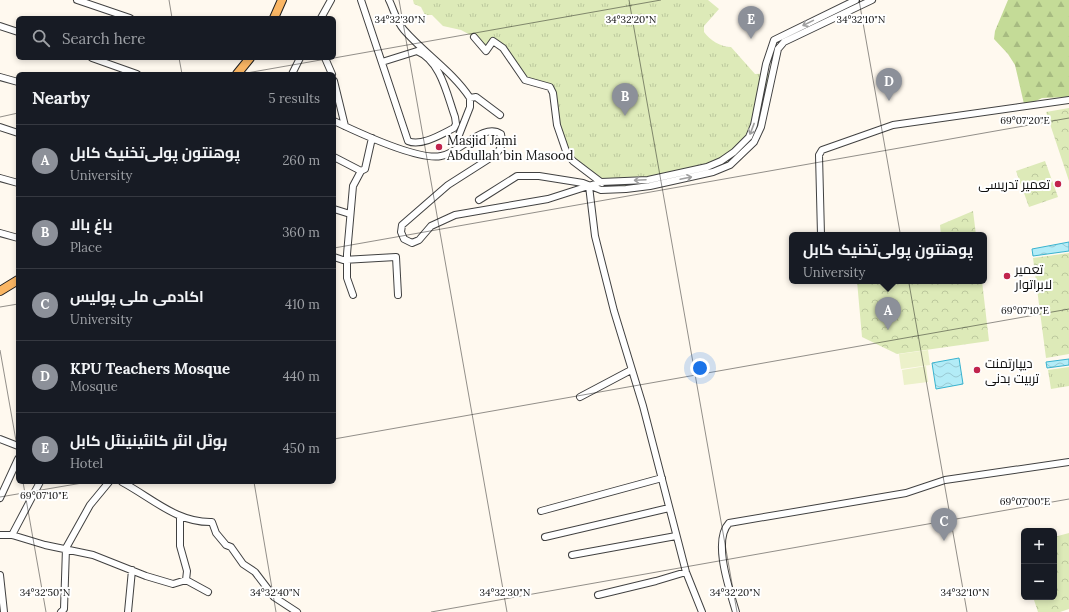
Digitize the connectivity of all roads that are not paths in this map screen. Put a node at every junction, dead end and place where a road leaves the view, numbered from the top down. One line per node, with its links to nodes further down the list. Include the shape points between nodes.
1 (77, 0): 8 (street)
2 (282, 0): 9 (main road)
3 (331, 0): 10 (street)
4 (360, 0): 19 (street)
5 (389, 0): 29 (street, via 404,30 441,64)
6 (856, 0): 11 (street)
7 (872, 0): 11 (street)
8 (124, 16)
9 (275, 16)
10 (322, 16)
11 (824, 19): 20 (street, one-way to 20, via 774,40); 21 (street, via 784,42 778,49)
12 (0, 26): 13 (street)
13 (16, 31)
14 (474, 37): 41 (street, via 486,51 493,41 502,48 525,80 550,87 557,126 567,154)
15 (98, 60): 22 (street)
16 (245, 60): 23 (main road)
17 (299, 60): 24 (street)
18 (326, 60): 25 (street)
19 (382, 62): 19 (street, via 417,51 430,60 439,73 455,117 454,128 428,140 408,141)
20 (766, 64): 21 (street); 41 (street, one-way to 41, via 754,126 749,137 721,162 648,180)
21 (774, 65): 44 (street, one-way to 21, via 650,186 713,172 730,165 754,142 761,127)
22 (131, 72)
23 (238, 72)
24 (293, 72)
25 (331, 72)
26 (0, 77): 27 (street)
27 (16, 81)
28 (336, 90): 33 (street)
29 (470, 98): 31 (street, via 476,97); 36 (street, via 470,106)
30 (1069, 100): 49 (street, via 893,125 822,150 819,155)
31 (500, 115)
32 (336, 122): 33 (street)
33 (345, 126): 37 (street)
34 (0, 127): 35 (street)
35 (16, 132)
36 (459, 135)
37 (372, 138): 39 (street, via 365,169); 43 (street, via 411,152 435,157 446,155 488,130 501,134 501,149 495,155 448,185 402,225 404,239 412,243 419,240 431,226 455,215 525,204)
38 (336, 158): 39 (street)
39 (361, 171): 47 (street, via 353,186)
40 (0, 178): 42 (street)
41 (602, 182): 43 (street); 44 (street)
42 (16, 183)
43 (589, 186): 44 (street); 45 (street, via 539,176 517,176); 57 (street, via 595,236)
44 (606, 190)
45 (479, 200)
46 (336, 210): 47 (street)
47 (350, 214): 52 (street)
48 (0, 232): 50 (street)
49 (821, 232)
50 (16, 237)
51 (336, 257): 52 (street)
52 (348, 259): 55 (street, via 348,278); 56 (street, via 396,257)
53 (16, 281): 54 (main road)
54 (0, 291)
55 (353, 295)
56 (398, 295)
57 (631, 370): 58 (street); 63 (street)
58 (580, 397)
59 (0, 439): 60 (street)
60 (16, 445)
61 (16, 462): 67 (street)
62 (1069, 462): 88 (street, via 945,480 906,493 729,523 724,528 722,541 724,567)
63 (662, 478): 68 (street); 69 (street)
64 (39, 484): 72 (street)
65 (107, 484): 75 (street, via 90,505)
66 (125, 484): 70 (street)
67 (0, 498)
68 (669, 508): 73 (street); 74 (street)
69 (541, 511)
70 (180, 517): 80 (street, via 180,546 187,571); 86 (street, via 197,522 212,522 216,534 231,547 243,564 255,572 274,597)
71 (0, 535): 72 (street)
72 (12, 535): 75 (street)
73 (676, 536): 76 (street); 78 (street)
74 (545, 537)
75 (66, 548): 77 (street); 84 (street, via 64,609)
76 (572, 555)
77 (132, 570): 80 (street, via 173,584); 85 (street)
78 (686, 572): 82 (street); 87 (street)
79 (0, 575): 83 (street)
80 (186, 580): 81 (street)
81 (208, 592)
82 (598, 595)
83 (4, 612)
84 (61, 612)
85 (128, 612)
86 (297, 612)
87 (702, 612)
88 (736, 612)

